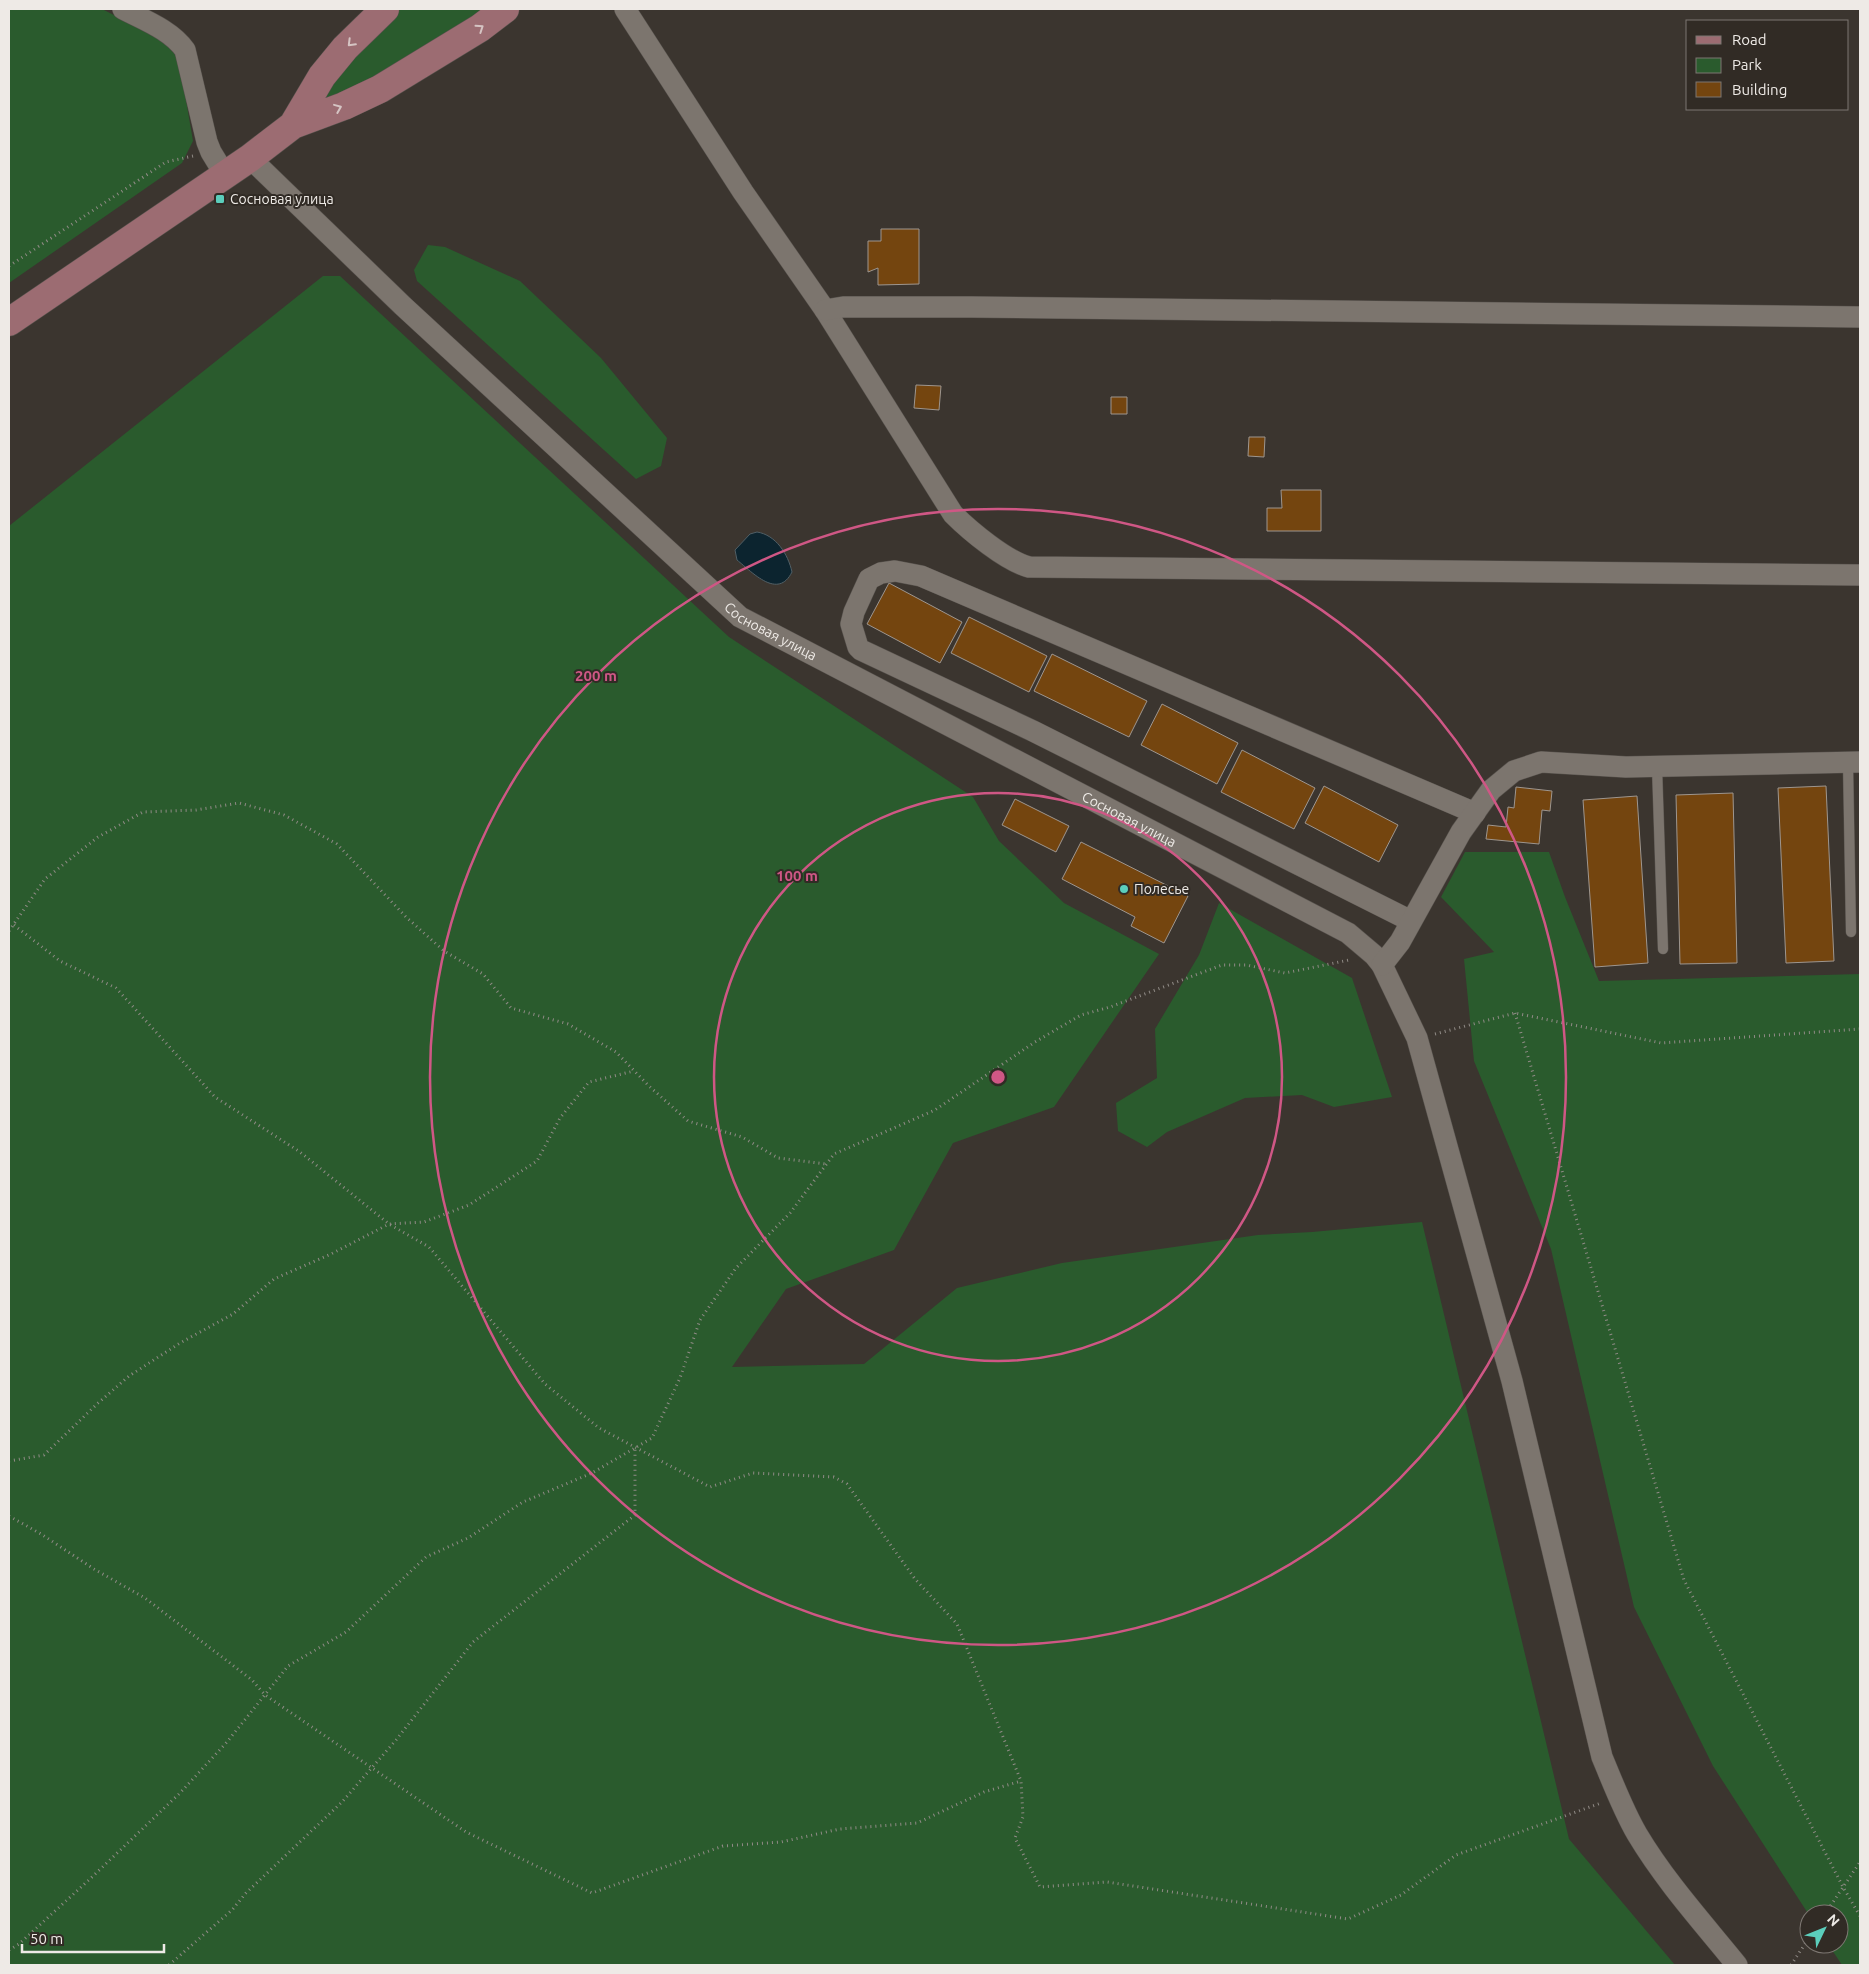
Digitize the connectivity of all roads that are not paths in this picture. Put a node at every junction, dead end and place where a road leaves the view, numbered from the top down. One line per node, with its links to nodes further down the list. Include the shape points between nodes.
1 (123, 9): 7 (street, via 169,34 185,50 211,152)
2 (385, 9): 5 (main road, one-way to 5, via 322,76)
3 (505, 9): 5 (main road, one-way to 3, via 380,89 480,28)
4 (626, 9): 8 (street, via 742,192)
5 (293, 125): 6 (main road)
6 (250, 158): 7 (main road); 18 (street, Сосновая улица, via 403,306 740,617 1348,933)
7 (225, 175): 10 (main road)
8 (825, 310): 9 (street, via 843,307 1010,307); 11 (street, via 953,514 972,532 1019,564 1029,567)
9 (1860, 317)
10 (9, 322)
11 (1860, 576)
12 (1854, 762): 13 (street); 16 (lane)
13 (1657, 767): 14 (street, via 1541,762 1514,771 1503,779); 17 (lane)
14 (1475, 813): 15 (street); 15 (street, via 921,576 895,571 881,573 869,580 851,624 861,650 1032,731)
15 (1411, 921): 18 (street, via 1400,942)
16 (1851, 932)
17 (1663, 949)
18 (1381, 964): 19 (street, via 1417,1038 1512,1380 1602,1757 1637,1834)
19 (1737, 1965)

